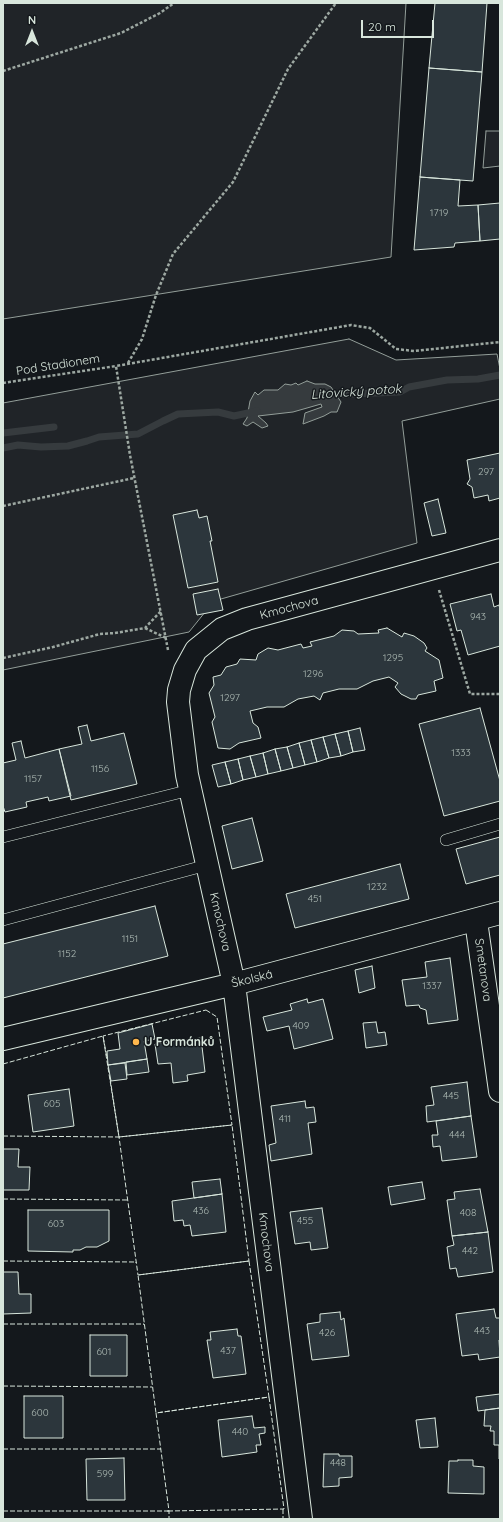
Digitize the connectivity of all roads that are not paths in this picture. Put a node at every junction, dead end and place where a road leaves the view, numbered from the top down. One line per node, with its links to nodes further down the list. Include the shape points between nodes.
1 (500, 550): 2 (street, Kmochova, via 247,619 222,630 196,650 185,670 178,702)
2 (190, 790): 4 (lane); 6 (street, Kmochova)
3 (500, 824): 5 (lane)
4 (3, 838)
5 (446, 840)
6 (207, 865): 8 (lane); 10 (street, Kmochova)
7 (500, 913): 9 (street, Školská)
8 (3, 920)
9 (476, 921): 10 (street, Školská); 12 (street, Smetanova)
10 (234, 984): 11 (street, Školská); 13 (street, Kmochova)
11 (3, 1039)
12 (500, 1091)
13 (301, 1519)

